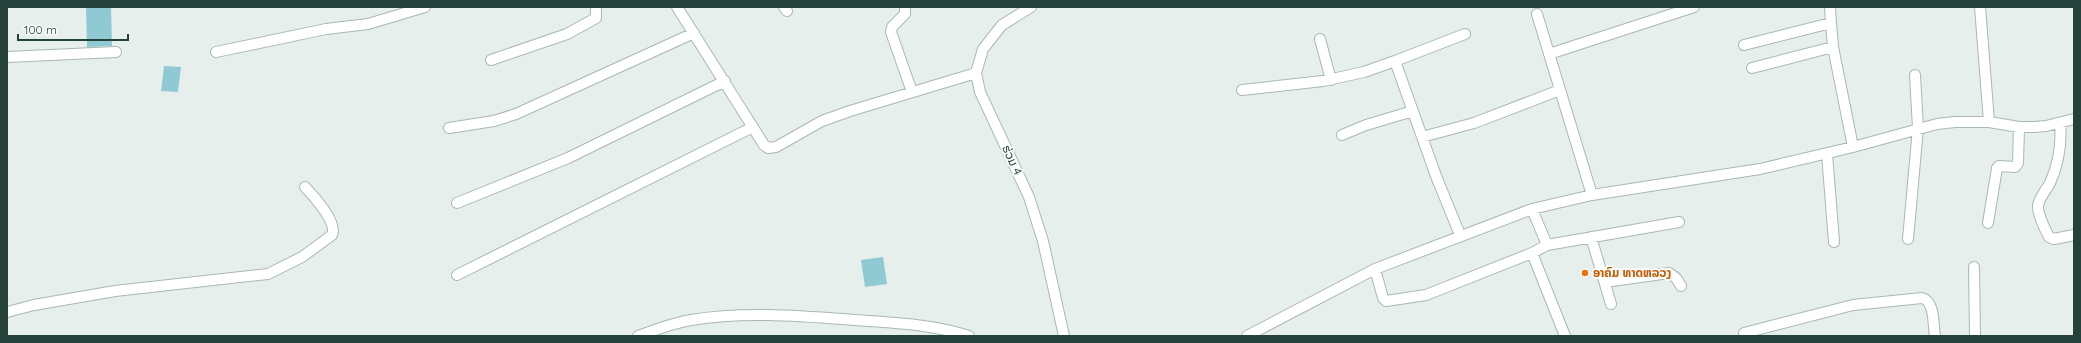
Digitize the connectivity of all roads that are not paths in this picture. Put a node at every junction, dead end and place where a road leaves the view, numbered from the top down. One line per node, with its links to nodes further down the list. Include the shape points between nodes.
1 (426, 7): 17 (street, via 368,24 340,27)
2 (596, 7): 20 (street, via 596,18 567,34)
3 (677, 7): 11 (street)
4 (905, 7): 29 (street, via 906,14 892,27 891,32)
5 (1031, 7): 23 (street, ຮ່ວມ 4, via 1002,25 983,49)
6 (1694, 7): 18 (street)
7 (1830, 7): 10 (street)
8 (1980, 7): 32 (street)
9 (1537, 14): 18 (street)
10 (1831, 23): 14 (street); 15 (street)
11 (694, 33): 26 (street); 36 (street, via 516,114 494,121)
12 (1465, 34): 21 (street)
13 (1320, 39): 25 (street)
14 (1744, 45)
15 (1833, 47): 22 (street); 40 (street)
16 (116, 52): 19 (street)
17 (216, 52)
18 (1549, 54): 28 (street)
19 (7, 57)
20 (491, 60)
21 (1394, 62): 25 (street); 30 (street)
22 (1752, 68)
23 (976, 73): 29 (street); 65 (street, ຮ່ວມ 4, via 980,92 1029,197 1043,241)
24 (1915, 75): 37 (street)
25 (1331, 80): 27 (street)
26 (725, 81): 34 (street); 44 (street, via 568,158)
27 (1242, 90)
28 (1560, 90): 39 (street, via 1474,123); 43 (street)
29 (912, 92): 34 (street, via 822,122 776,147 768,148 764,145)
30 (1413, 111): 38 (street); 39 (street)
31 (2074, 119): 33 (street)
32 (1989, 122): 35 (street); 37 (street, via 1955,122)
33 (2060, 123): 35 (street); 49 (street, via 2062,144 2059,158 2038,209 2049,237)
34 (753, 127): 57 (street)
35 (2019, 127): 47 (street, via 2018,163 2015,167 1997,168)
36 (449, 128)
37 (1918, 128): 40 (street); 51 (street)
38 (1342, 135)
39 (1422, 137): 48 (street)
40 (1853, 147): 41 (street)
41 (1827, 154): 43 (street, via 1736,174); 52 (street)
42 (305, 187): 61 (street, via 316,199 334,232 302,257 268,274 115,291)
43 (1592, 195): 45 (street)
44 (457, 204)
45 (1532, 209): 48 (street); 53 (street)
46 (1679, 222): 50 (street)
47 (1988, 223)
48 (1460, 235): 56 (street)
49 (2074, 235)
50 (1591, 237): 53 (street); 58 (street)
51 (1908, 239)
52 (1834, 242)
53 (1547, 245): 54 (street)
54 (1532, 252): 56 (street, via 1426,295 1386,301); 67 (street)
55 (1974, 267): 69 (street)
56 (1375, 269): 66 (street)
57 (457, 275)
58 (1605, 282): 59 (street, via 1669,273); 60 (street)
59 (1681, 286)
60 (1611, 304)
61 (7, 312)
62 (1744, 333): 68 (street, via 1853,305 1922,298 1930,304)
63 (638, 336): 64 (street, via 690,320 729,315 904,323)
64 (969, 336)
65 (1064, 336)
66 (1247, 336)
67 (1564, 336)
68 (1935, 336)
69 (1975, 336)

